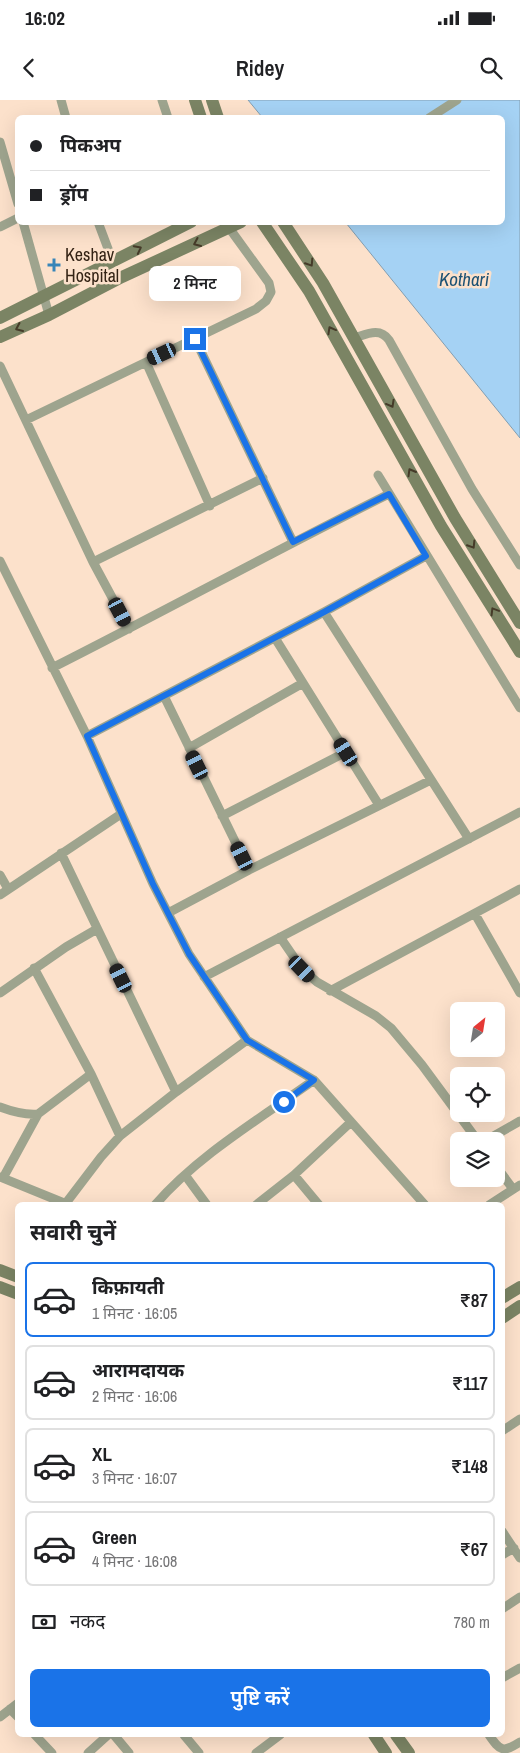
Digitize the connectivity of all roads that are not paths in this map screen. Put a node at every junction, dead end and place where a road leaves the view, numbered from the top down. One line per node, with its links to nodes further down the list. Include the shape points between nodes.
1 (61, 100): 6 (street)
2 (162, 100): 7 (street)
3 (195, 100): 8 (main road)
4 (212, 100): 9 (main road)
5 (457, 100): 10 (street)
6 (65, 115)
7 (167, 115)
8 (200, 115)
9 (217, 115)
10 (434, 115)
11 (0, 142): 12 (street)
12 (15, 194)
13 (15, 220): 20 (street)
14 (24, 225): 22 (street)
15 (99, 225): 21 (street)
16 (185, 225): 21 (main road, one-way to 16)
17 (227, 225): 23 (main road, one-way to 23); 27 (street, via 271,288 269,297 256,309)
18 (264, 225): 44 (main road, one-way to 18, via 441,526 309,291)
19 (285, 225): 26 (main road, one-way to 26)
20 (0, 227)
21 (113, 262): 22 (main road)
22 (44, 298): 23 (street); 24 (main road)
23 (49, 315): 25 (main road, one-way to 25)
24 (0, 318)
25 (0, 337)
26 (354, 338): 39 (street, via 374,332 385,334 472,489); 41 (main road, one-way to 41, via 455,518)
27 (195, 339): 28 (street); 32 (street)
28 (146, 362): 30 (street); 34 (street)
29 (0, 366): 30 (street)
30 (26, 420): 38 (street)
31 (378, 475): 33 (street)
32 (263, 478): 34 (street); 35 (street)
33 (389, 494): 35 (street); 36 (street)
34 (210, 506): 38 (street)
35 (293, 542): 42 (street)
36 (426, 556): 40 (street); 48 (street)
37 (0, 561): 45 (street)
38 (93, 562): 42 (street)
39 (520, 565)
40 (324, 612): 43 (street); 52 (street)
41 (520, 623)
42 (129, 629): 45 (street)
43 (275, 638): 46 (street); 47 (street)
44 (520, 652)
45 (52, 668): 49 (street)
46 (303, 683): 50 (street); 51 (street)
47 (164, 696): 49 (street); 50 (street)
48 (520, 708)
49 (87, 736): 55 (street)
50 (189, 748): 56 (street)
51 (346, 752): 53 (street); 56 (street)
52 (431, 780): 53 (street); 57 (street)
53 (379, 805): 59 (street)
54 (520, 812): 57 (street)
55 (121, 814): 58 (street); 64 (street)
56 (222, 816): 59 (street)
57 (469, 839): 67 (street)
58 (60, 854): 61 (street); 66 (street)
59 (249, 870): 64 (street)
60 (0, 875): 61 (street)
61 (8, 889): 63 (street)
62 (520, 889): 65 (street)
63 (0, 895)
64 (168, 913): 69 (street)
65 (475, 914): 70 (street); 72 (street)
66 (97, 929): 68 (street); 76 (street)
67 (280, 937): 69 (street); 70 (street, via 302,969)
68 (34, 968): 71 (street); 74 (street)
69 (204, 977): 73 (street)
70 (330, 991): 81 (street, via 391,1028)
71 (0, 993)
72 (520, 993)
73 (247, 1040): 75 (street); 76 (street)
74 (91, 1074): 78 (street); 83 (street)
75 (314, 1080): 80 (street); 84 (street, via 209,1154)
76 (176, 1092): 83 (street)
77 (0, 1107): 78 (street, via 22,1114)
78 (38, 1114): 87 (street)
79 (520, 1120): 82 (street)
80 (351, 1122): 85 (street); 95 (street)
81 (471, 1132)
82 (500, 1132)
83 (120, 1136): 90 (street)
84 (185, 1175): 91 (street); 92 (street)
85 (294, 1175): 93 (street); 94 (street)
86 (505, 1175): 88 (street)
87 (2, 1177): 89 (street)
88 (517, 1187): 96 (street)
89 (63, 1202)
90 (69, 1202)
91 (158, 1202)
92 (205, 1202)
93 (260, 1202)
94 (316, 1202)
95 (422, 1202)
96 (494, 1202)
97 (0, 1270): 98 (main road)
98 (15, 1276)
99 (0, 1287): 101 (main road)
100 (520, 1287): 102 (main road)
101 (15, 1293)
102 (505, 1295)
103 (520, 1306): 104 (main road)
104 (505, 1316)
105 (518, 1423): 106 (street)
106 (505, 1430)
107 (505, 1535): 108 (street)
108 (514, 1548): 109 (street); 110 (street)
109 (505, 1553)
110 (520, 1558)
111 (520, 1597): 112 (street)
112 (505, 1607)
113 (520, 1668): 114 (street)
114 (505, 1676)
115 (15, 1705): 116 (street)
116 (10, 1709): 117 (street); 118 (street)
117 (15, 1714)
118 (0, 1717)
119 (37, 1737): 129 (street)
120 (106, 1737): 130 (street)
121 (116, 1737): 131 (street)
122 (186, 1737): 132 (street)
123 (276, 1737): 133 (street)
124 (375, 1737): 134 (main road)
125 (397, 1737): 135 (main road)
126 (490, 1737): 128 (street)
127 (520, 1742): 128 (street)
128 (500, 1751)
129 (52, 1753)
130 (88, 1753)
131 (129, 1753)
132 (199, 1753)
133 (256, 1753)
134 (386, 1753)
135 (409, 1753)

